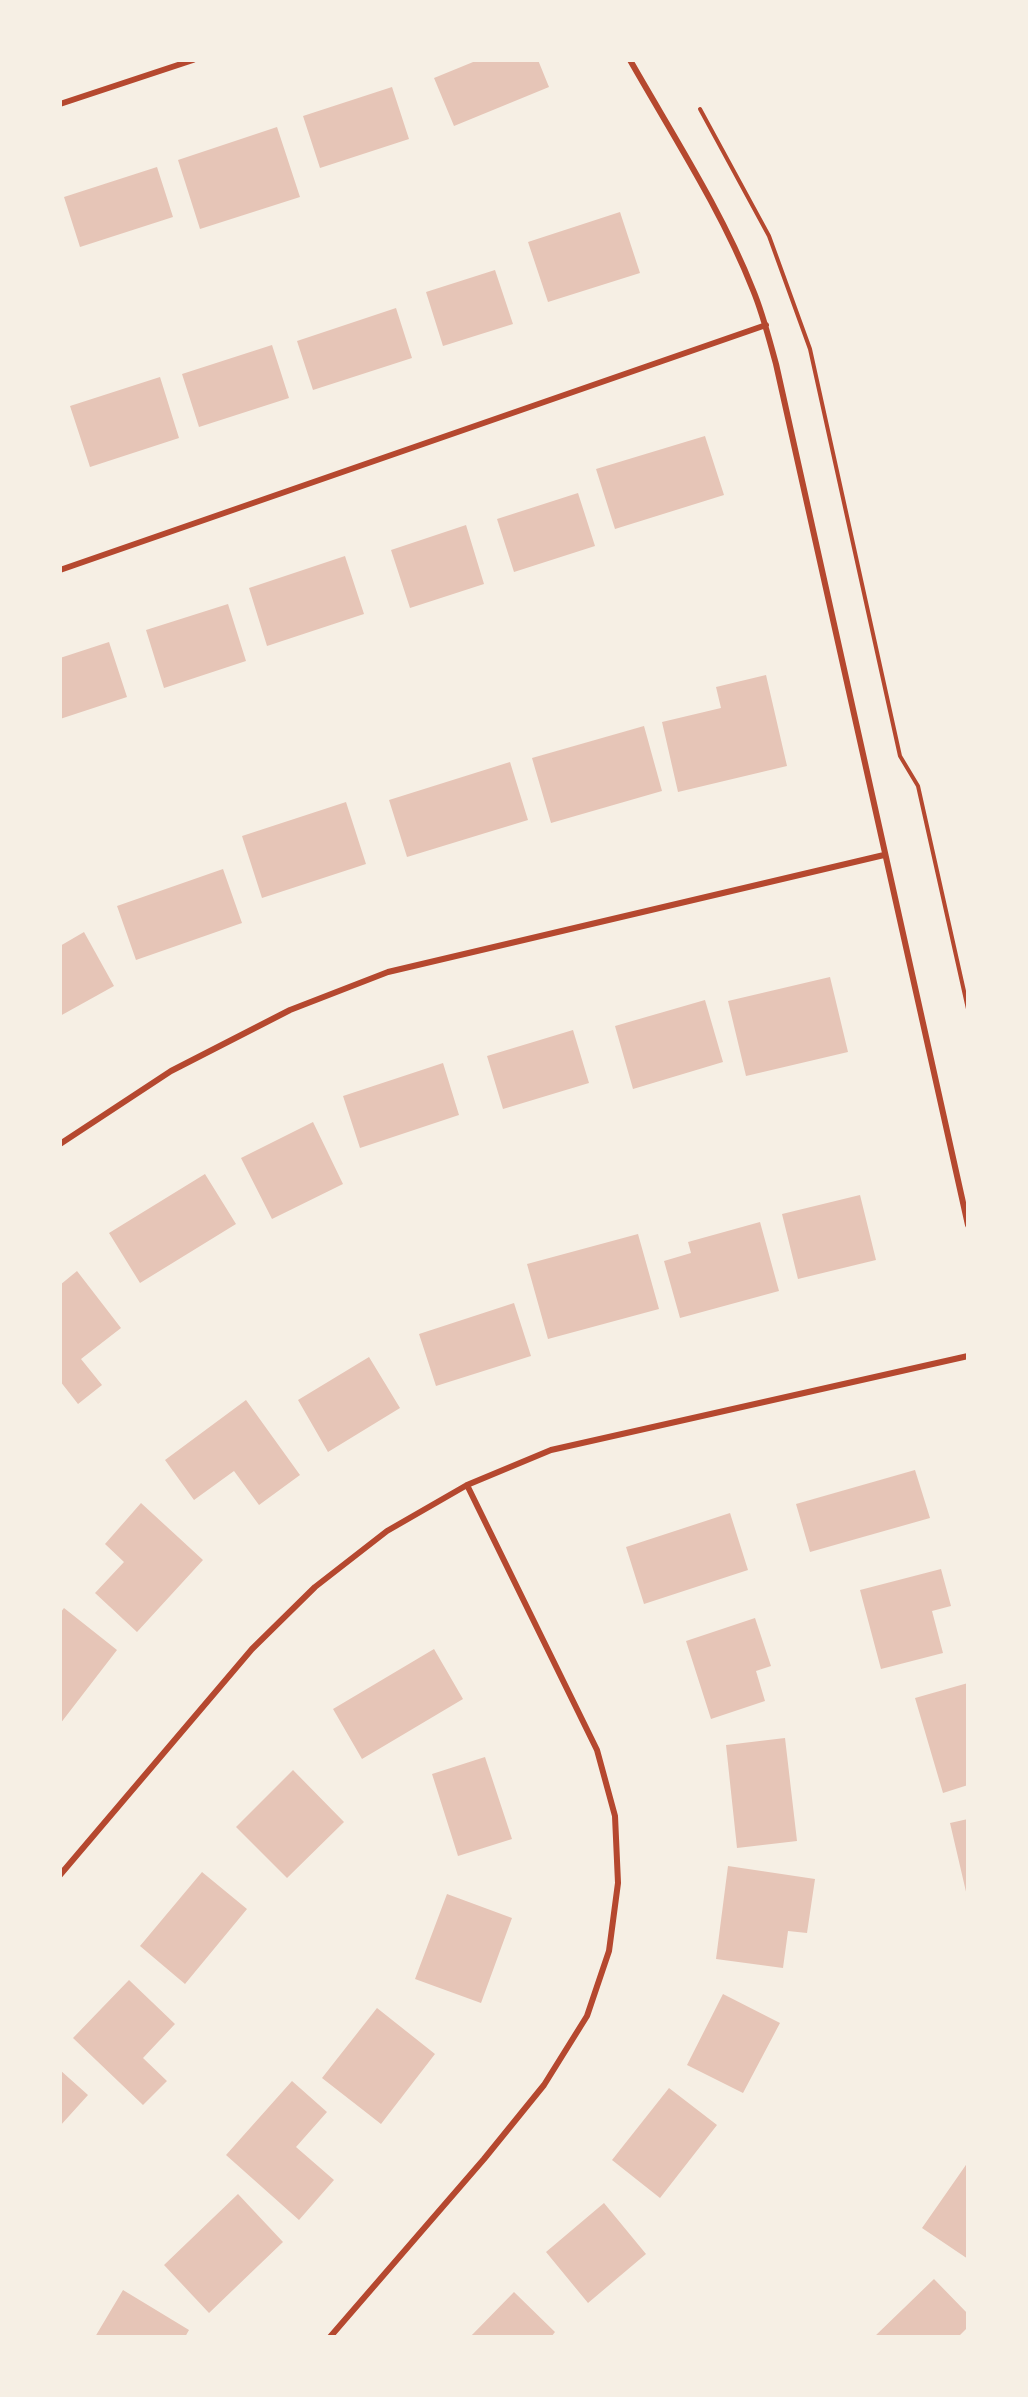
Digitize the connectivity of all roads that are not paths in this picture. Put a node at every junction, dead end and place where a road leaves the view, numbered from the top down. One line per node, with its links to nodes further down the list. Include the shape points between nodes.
1 (193, 60): 3 (street)
2 (630, 60): 4 (street, via 697,177)
3 (60, 104)
4 (766, 325): 5 (street); 6 (street)
5 (60, 570)
6 (884, 855): 7 (street, via 388,972 290,1010 171,1071); 8 (street)
7 (60, 1144)
8 (968, 1225)
9 (968, 1356): 10 (street, via 551,1450)
10 (467, 1485): 11 (street, via 387,1531 315,1587 252,1649); 12 (street, via 597,1750 615,1816 618,1883 609,1951 587,2016 544,2085)
11 (60, 1875)
12 (330, 2337)

